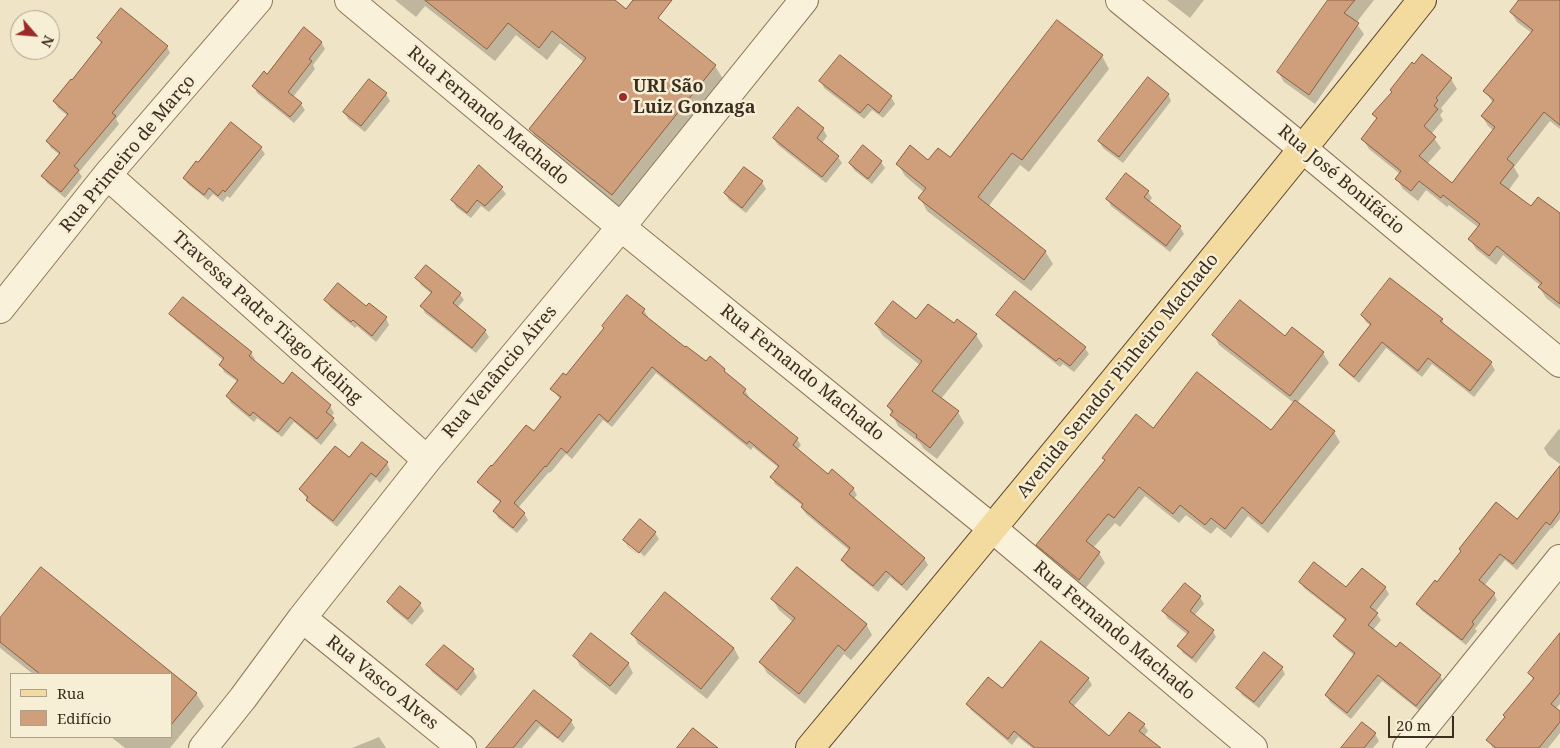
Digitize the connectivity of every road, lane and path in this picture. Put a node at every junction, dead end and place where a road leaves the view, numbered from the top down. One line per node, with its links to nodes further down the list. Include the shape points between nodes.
1 (258, 0): 7 (street, Rua Primeiro de Março)
2 (349, 0): 8 (street, Rua Fernando Machado)
3 (804, 0): 8 (street, Rua Venâncio Aires)
4 (1120, 0): 6 (street, Rua José Bonifácio)
5 (1422, 0): 6 (main road, Avenida Senador Pinheiro Machado)
6 (1303, 149): 10 (street, Rua José Bonifácio); 12 (main road, Avenida Senador Pinheiro Machado)
7 (107, 175): 9 (street, Rua Primeiro de Março); 11 (street, Travessa Padre Tiago Kieling)
8 (620, 226): 11 (street, Rua Venâncio Aires); 12 (street, Rua Fernando Machado)
9 (0, 309)
10 (1560, 363)
11 (427, 460): 14 (street, Rua Venâncio Aires)
12 (993, 529): 17 (main road, Avenida Senador Pinheiro Machado); 18 (street, Rua Fernando Machado)
13 (1560, 559): 19 (street)
14 (302, 618): 15 (street, Rua Venâncio Aires); 16 (street, Rua Vasco Alves)
15 (203, 748)
16 (462, 748)
17 (810, 748)
18 (1253, 748)
19 (1407, 748)

